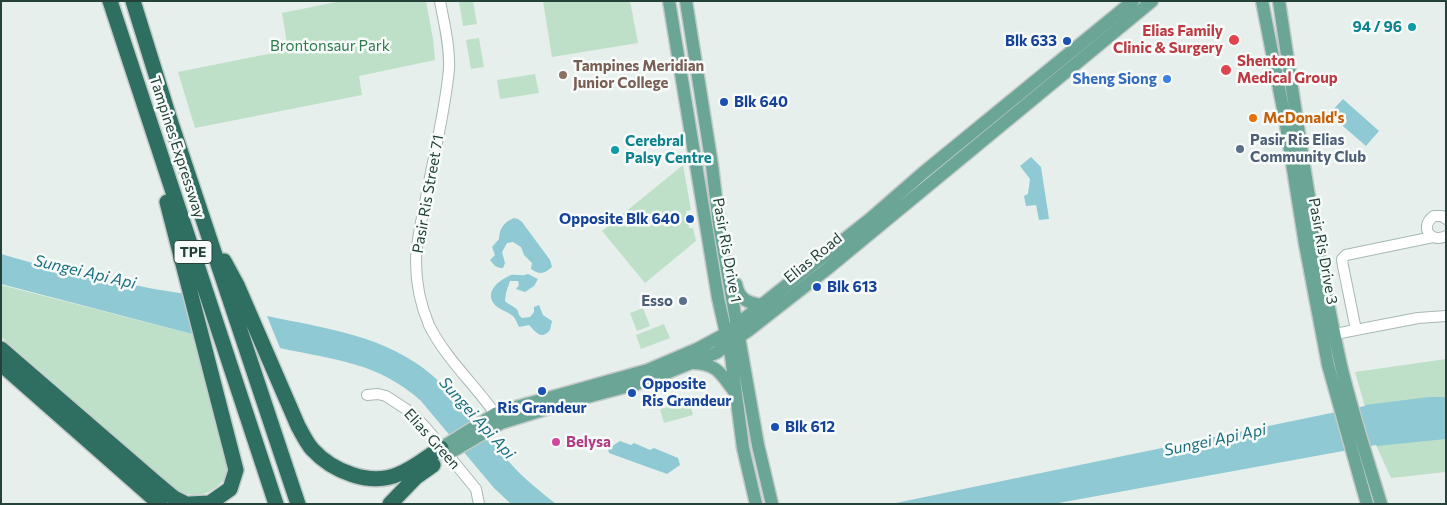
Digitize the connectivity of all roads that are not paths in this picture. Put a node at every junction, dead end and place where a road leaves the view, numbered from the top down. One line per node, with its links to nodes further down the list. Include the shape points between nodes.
1 (110, 1): 10 (highway, Tampines Expressway / TPE)
2 (134, 1): 12 (highway, Tampines Expressway / TPE)
3 (440, 1): 27 (street, Pasir Ris Street 71, via 449,67 422,215 416,257 418,281 422,306 430,326)
4 (669, 1): 21 (main road, Pasir Ris Drive 1)
5 (686, 1): 15 (main road, Pasir Ris Drive 1)
6 (1133, 1): 16 (main road, Elias Road)
7 (1152, 1): 19 (main road, Elias Road, via 855,245)
8 (1262, 1): 30 (main road, Pasir Ris Drive 3, via 1328,365)
9 (1279, 1): 20 (main road, Pasir Ris Drive 3)
10 (135, 76): 32 (highway, via 236,470 230,489 210,503); 33 (highway, Tampines Expressway / TPE)
11 (1446, 219): 14 (street, via 1434,216 1428,221 1427,229)
12 (205, 226): 28 (highway, via 237,285 298,426 310,447 322,459 339,470 380,479 398,475); 34 (highway, Tampines Expressway / TPE)
13 (1446, 236): 14 (street)
14 (1434, 238): 18 (street, via 1346,255 1342,259)
15 (724, 253): 16 (main road, via 734,272 738,292 749,303); 19 (main road, Pasir Ris Drive 1)
16 (762, 306): 19 (main road, Elias Road)
17 (1446, 316): 18 (street)
18 (1356, 330): 20 (street)
19 (739, 331): 21 (main road, Elias Road); 38 (main road, Pasir Ris Drive 1, via 758,445)
20 (1335, 334): 29 (main road, Pasir Ris Drive 3)
21 (727, 339): 23 (main road, Elias Road, via 716,353); 25 (main road, Pasir Ris Drive 1); 27 (main road, Elias Road, via 648,370 509,409)
22 (1, 349): 32 (highway, via 174,498)
23 (691, 363): 25 (main road, via 714,368); 27 (main road, Elias Road, via 644,382)
24 (1, 364): 31 (highway)
25 (734, 392): 37 (main road, Pasir Ris Drive 1)
26 (368, 395): 28 (street, Elias Green, via 378,394 396,401)
27 (493, 422): 28 (main road, Elias Road)
28 (449, 447): 35 (highway); 36 (street, Elias Green, via 476,489)
29 (1379, 498)
30 (1366, 500)
31 (160, 504)
32 (188, 504)
33 (276, 504)
34 (298, 504)
35 (390, 504)
36 (479, 504)
37 (756, 504)
38 (772, 504)

